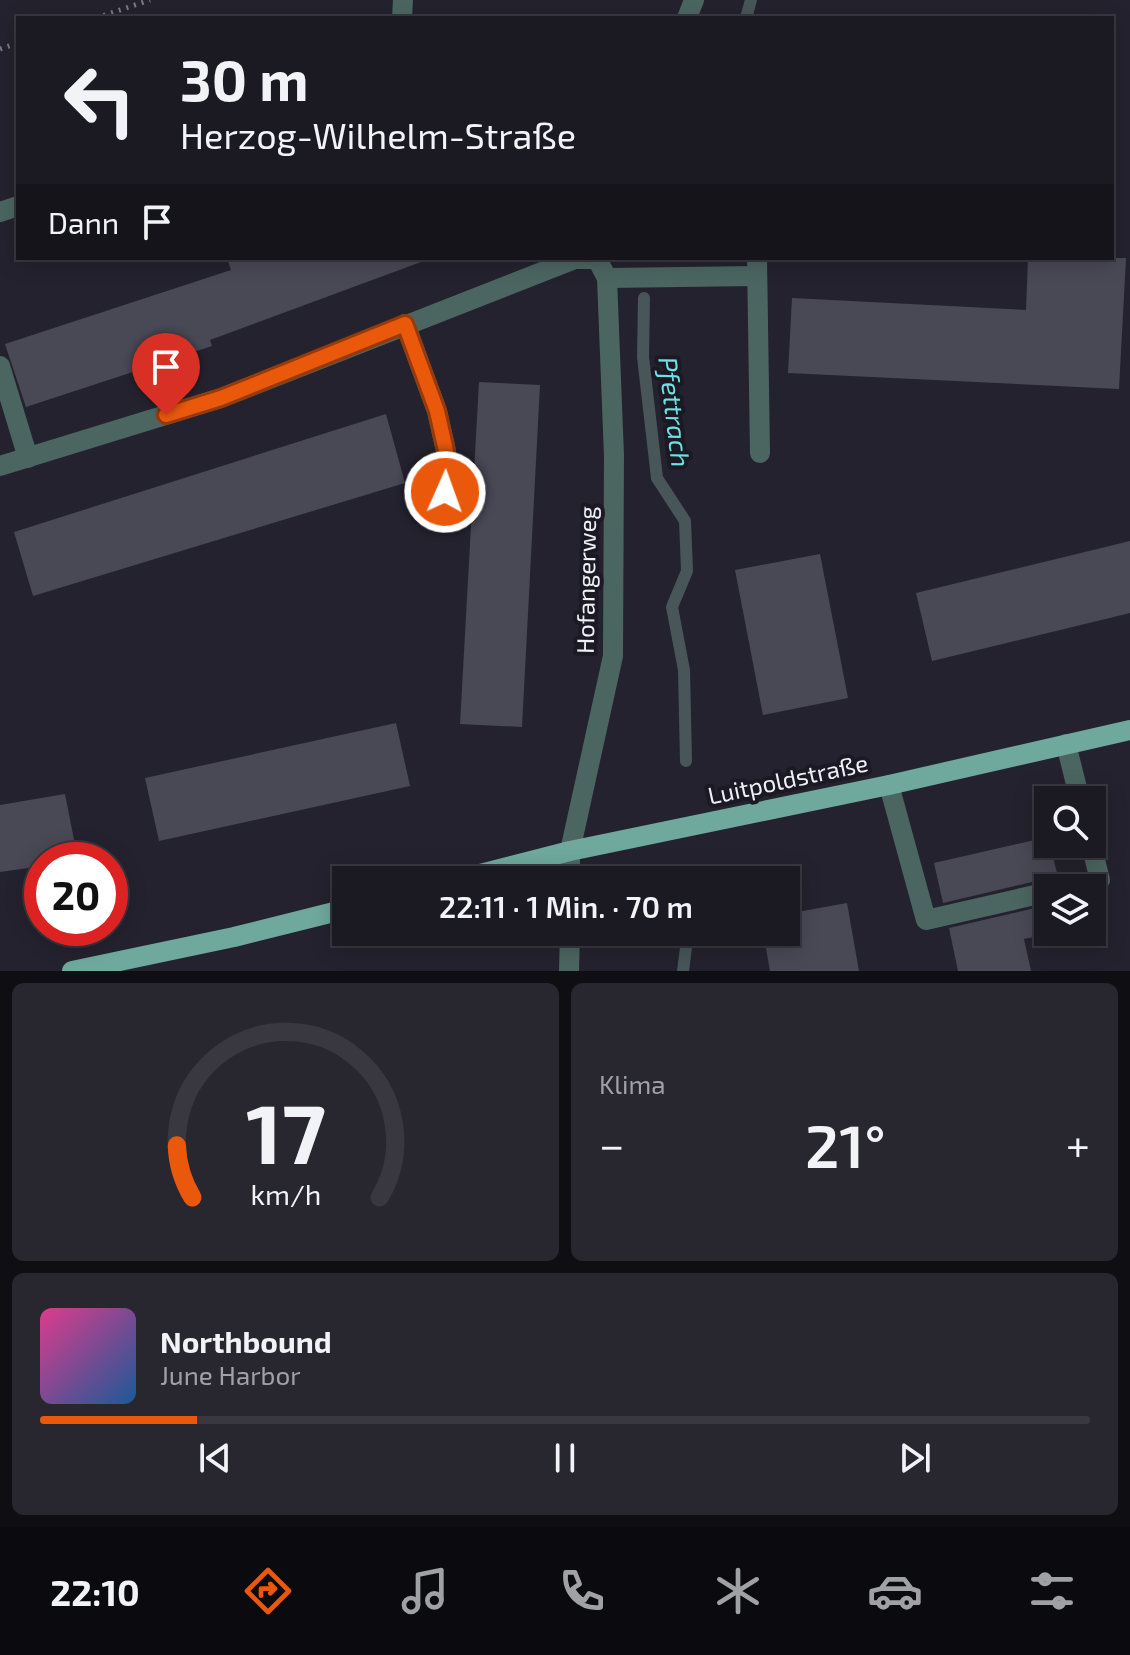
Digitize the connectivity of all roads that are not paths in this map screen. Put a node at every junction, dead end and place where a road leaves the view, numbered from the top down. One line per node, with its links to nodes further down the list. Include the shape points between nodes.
1 (572, 260): 5 (street)
2 (579, 260): 3 (street)
3 (600, 265): 4 (street); 15 (street, Hofangerweg, via 614,456 613,656)
4 (757, 267): 7 (street)
5 (405, 324): 8 (street, via 221,398); 10 (street, via 437,411 446,451)
6 (0, 366): 8 (street)
7 (760, 453)
8 (28, 458): 9 (street)
9 (0, 466)
10 (445, 492)
11 (1130, 730): 12 (main road, Luitpoldstraße)
12 (1066, 744): 13 (main road, Luitpoldstraße); 14 (street)
13 (889, 785): 15 (main road, Luitpoldstraße); 18 (street, via 926,920)
14 (1076, 786)
15 (570, 851): 16 (main road, Luitpoldstraße); 17 (street, Hofangerweg)
16 (512, 866)
17 (570, 866)
18 (1034, 895)
19 (332, 912): 21 (main road)
20 (570, 946): 22 (street)
21 (72, 971)
22 (569, 971)

